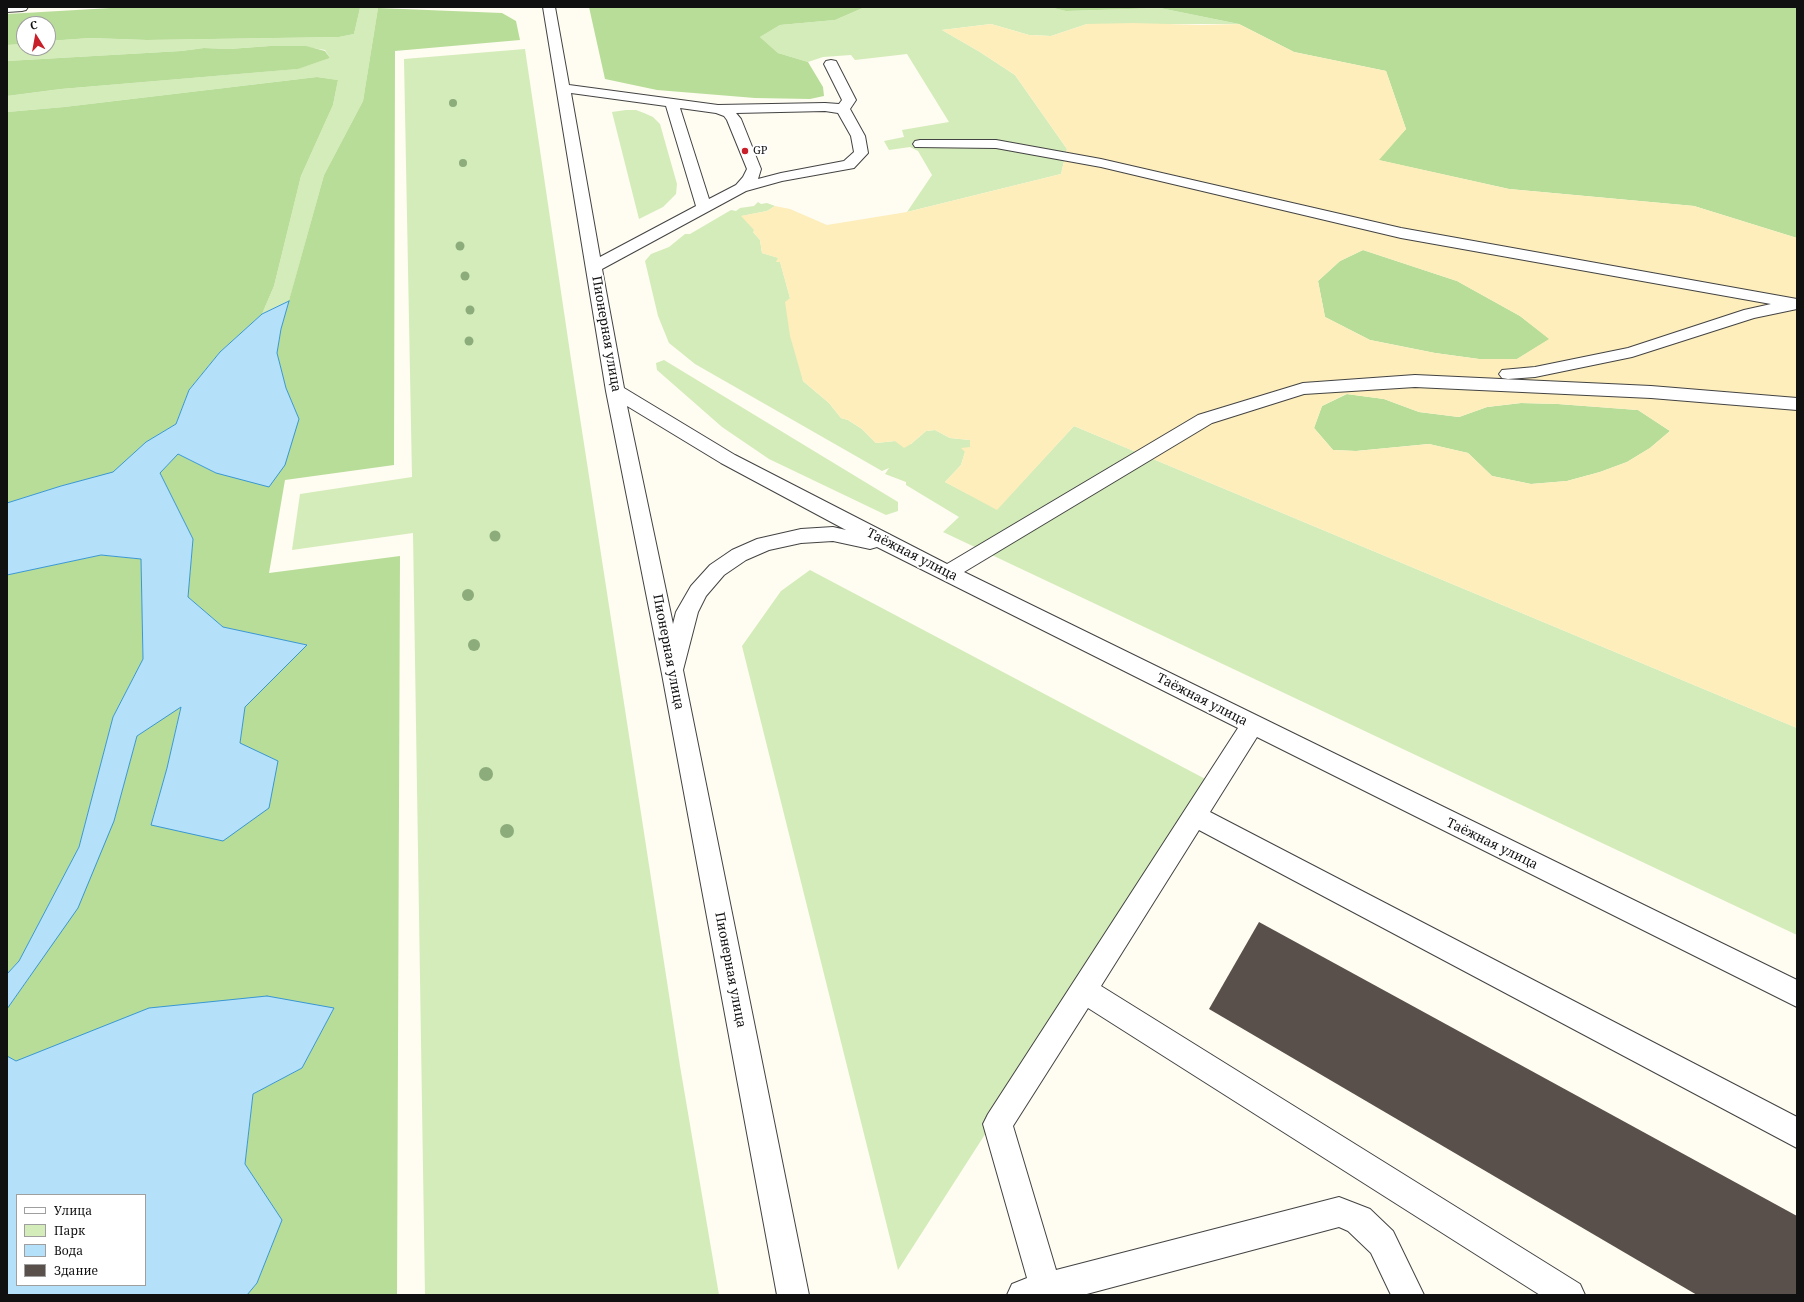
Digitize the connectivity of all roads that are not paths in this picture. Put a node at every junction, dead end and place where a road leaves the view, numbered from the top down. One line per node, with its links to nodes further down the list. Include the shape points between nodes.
1 (22, 7): 3 (street)
2 (548, 7): 5 (street, Пионерная улица)
3 (7, 8)
4 (832, 64): 8 (street, via 849,100)
5 (563, 88): 6 (street); 12 (street, Пионерная улица)
6 (672, 103): 7 (street); 11 (street)
7 (718, 109): 8 (street); 10 (street, via 734,119 754,169 750,179)
8 (843, 109): 10 (street, via 858,136 861,153 849,165 781,177)
9 (920, 144): 13 (street, via 996,144 1101,163 1320,212 1401,233)
10 (741, 188): 11 (street)
11 (704, 209): 12 (street)
12 (594, 267): 15 (street, Пионерная улица)
13 (1796, 304): 14 (street, via 1750,314 1632,352 1543,371)
14 (1415, 381): 16 (street, via 1651,392); 18 (street, via 1302,389 1205,419)
15 (615, 391): 17 (street, Таёжная улица, via 728,460); 19 (street, Пионерная улица)
16 (1797, 404)
17 (898, 548): 18 (street, Таёжная улица); 19 (street, via 833,534 801,536 764,544 739,555 717,570 698,591 687,612)
18 (947, 573): 20 (street, Таёжная улица)
19 (673, 674): 26 (street, Пионерная улица)
20 (1252, 726): 21 (street); 23 (street, Таёжная улица)
21 (1195, 816): 22 (street); 24 (street)
22 (1083, 990): 25 (street, via 998,1124); 28 (street)
23 (1797, 994)
24 (1797, 1133)
25 (1039, 1293): 27 (street, via 1339,1212 1359,1220 1382,1242)
26 (793, 1295)
27 (1408, 1295)
28 (1569, 1295)

